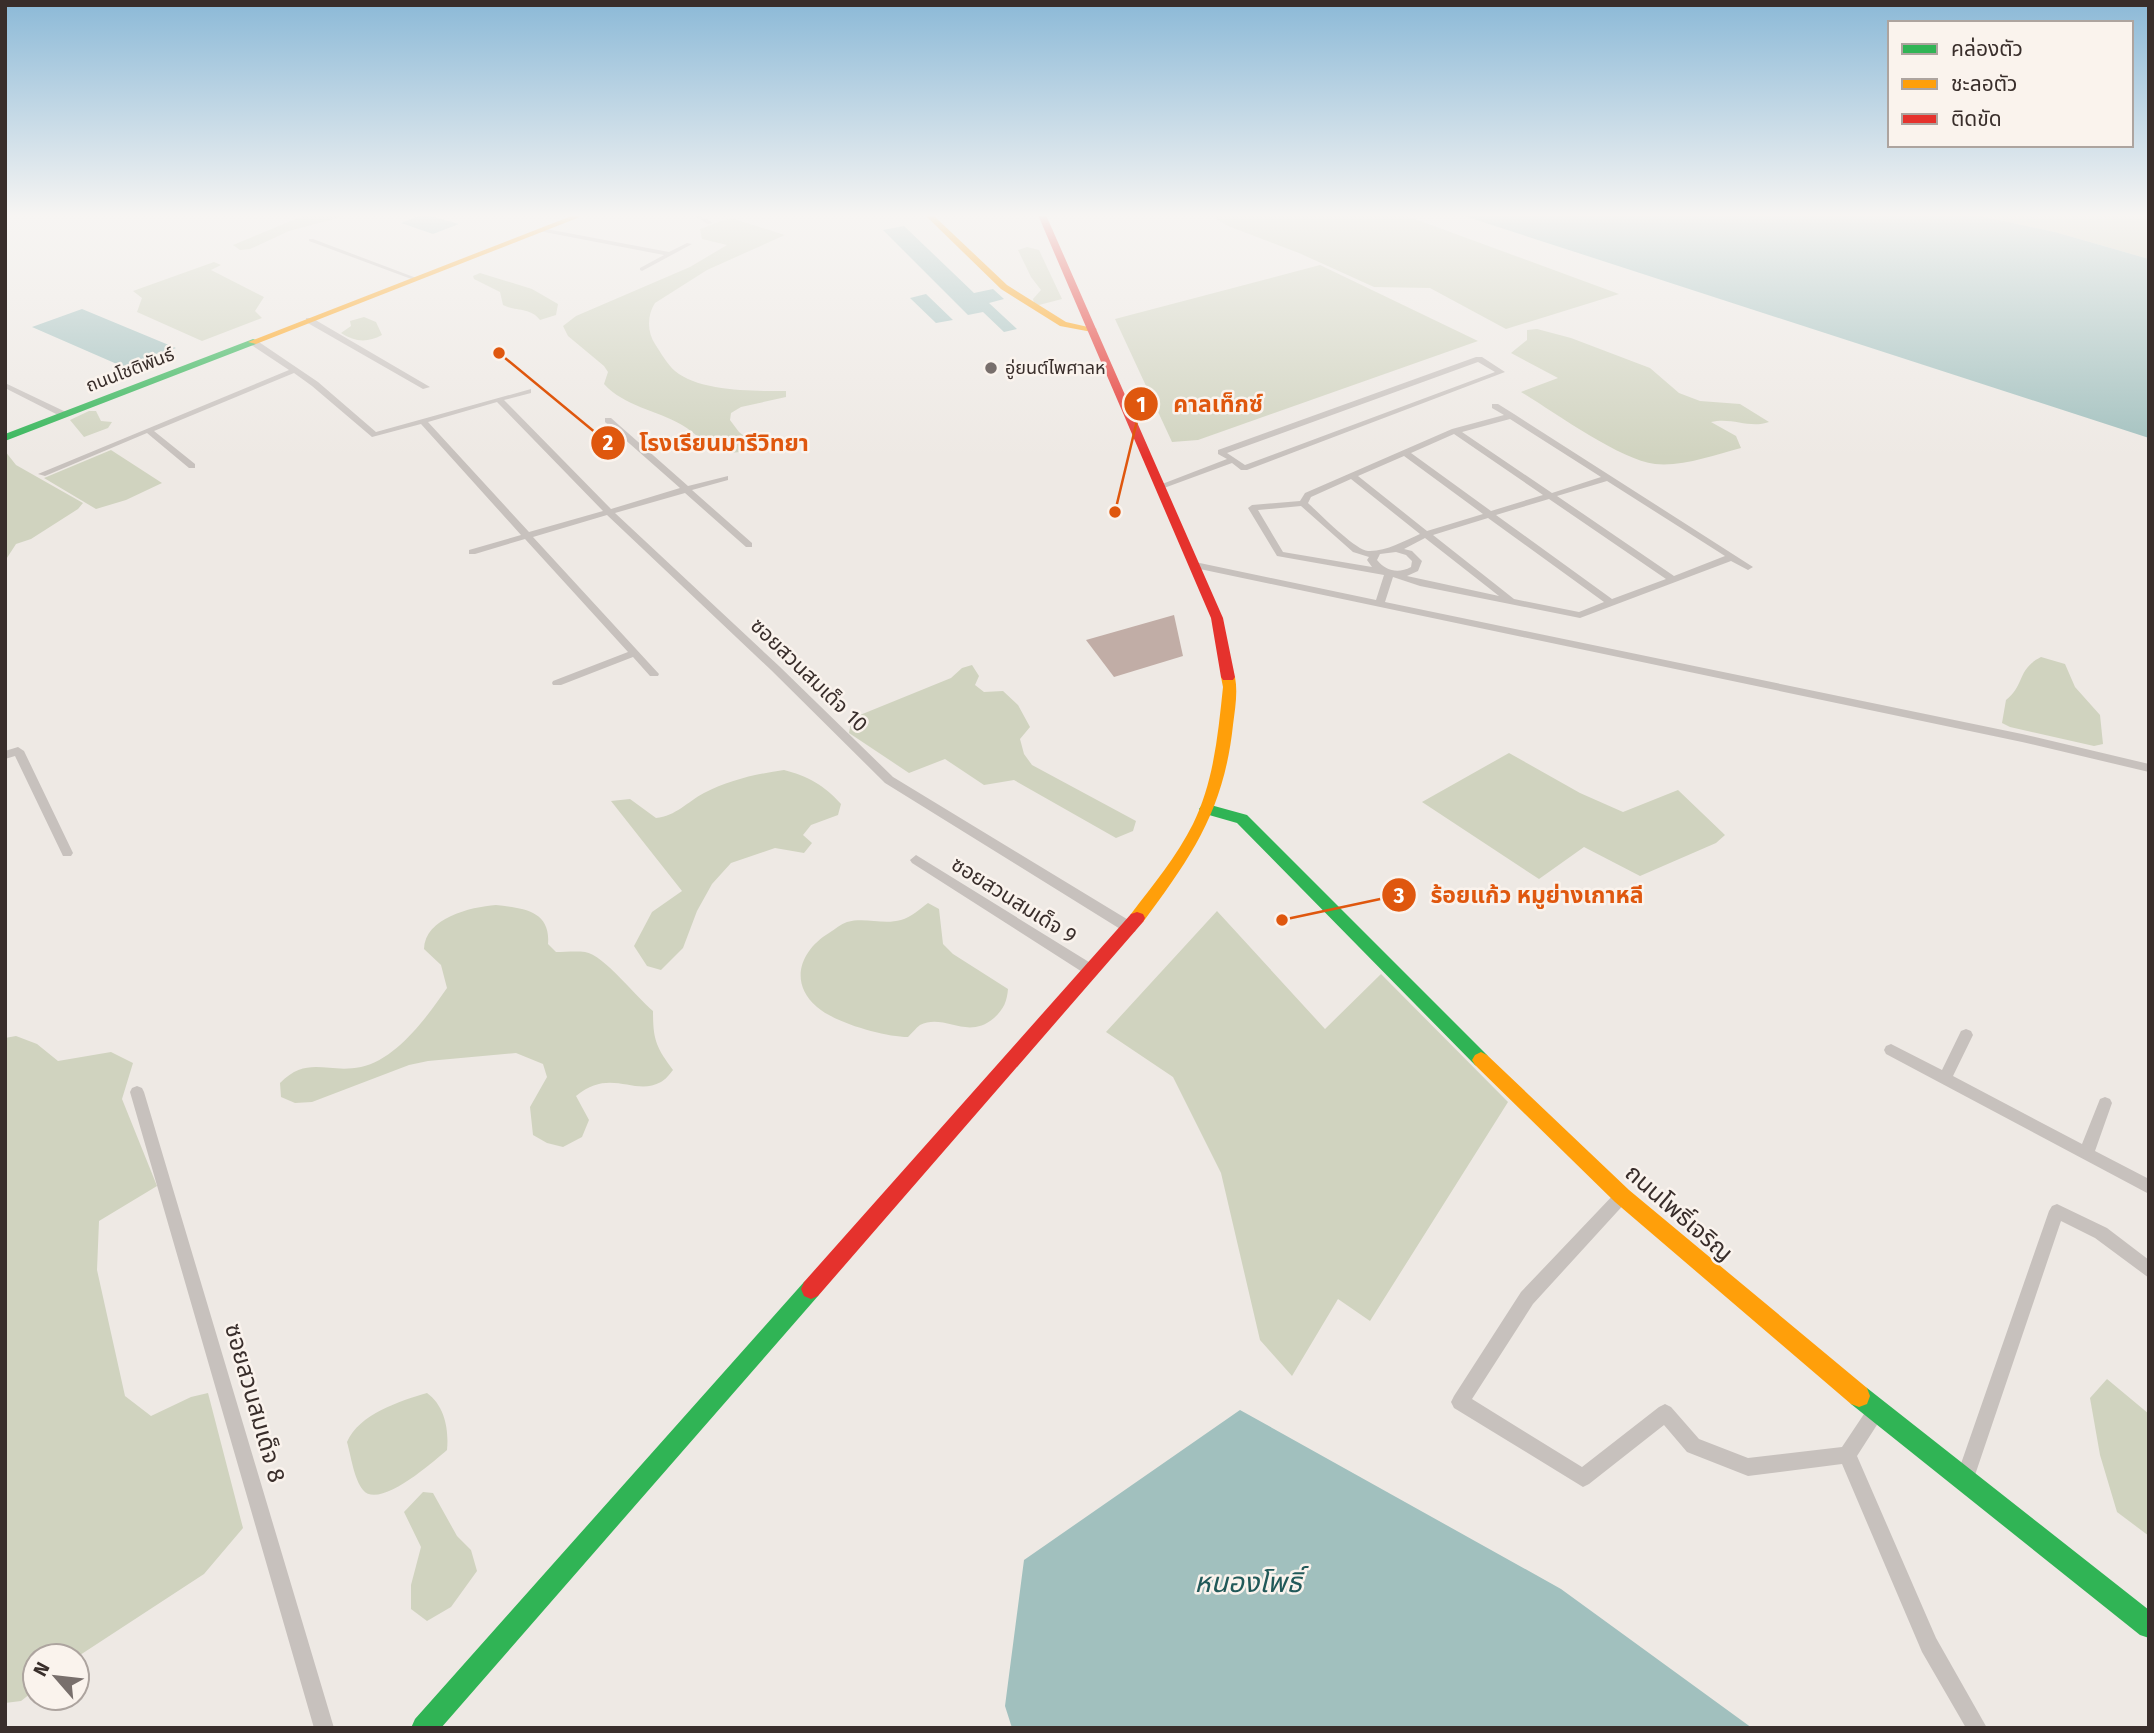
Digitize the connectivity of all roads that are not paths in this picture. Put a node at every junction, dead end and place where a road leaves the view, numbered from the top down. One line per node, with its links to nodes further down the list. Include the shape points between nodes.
1 (372, 296): 4 (main road, ถนนโชติพันธ์)
2 (1018, 296): 5 (main road, via 1063,324)
3 (1077, 296): 5 (main road)
4 (309, 320): 6 (main road, ถนนโชติพันธ์); 9 (street)
5 (1092, 329): 27 (main road)
6 (253, 342): 7 (street); 13 (main road, ถนนโชติพันธ์)
7 (294, 370): 16 (street, via 375,435); 17 (street)
8 (5, 386): 13 (street)
9 (426, 387)
10 (528, 391): 11 (street)
11 (499, 400): 16 (street); 31 (street, ซอยสวนสมเด็จ 10)
12 (1495, 406): 14 (street)
13 (65, 415): 19 (main road, ถนนโชติพันธ์)
14 (1510, 416): 18 (street); 26 (street)
15 (608, 420): 28 (street)
16 (424, 423): 34 (street)
17 (148, 430): 22 (street); 23 (street)
18 (1455, 431): 20 (street); 29 (street)
19 (5, 438)
20 (1405, 453): 24 (street); 32 (street)
21 (1233, 460): 21 (street, via 1221,452 1479,359 1501,372 1244,468); 27 (street)
22 (192, 466)
23 (42, 474)
24 (1352, 476): 30 (street, via 1308,495); 33 (street)
25 (726, 478): 28 (street)
26 (1608, 478): 29 (street); 39 (street)
27 (1161, 486): 40 (main road)
28 (685, 490): 31 (street); 35 (street)
29 (1550, 496): 32 (street); 43 (street)
30 (1303, 503): 38 (street, via 1356,550); 42 (street, via 1252,508 1280,554)
31 (609, 512): 34 (street); 55 (street, ซอยสวนสมเด็จ 10, via 889,780)
32 (1490, 514): 33 (street); 46 (street)
33 (1426, 534): 36 (street); 44 (street)
34 (527, 535): 37 (street); 47 (street)
35 (749, 545)
36 (1396, 549): 38 (street); 42 (street, via 1414,557 1417,565 1410,572)
37 (472, 552)
38 (1373, 555): 42 (street, via 1375,566)
39 (1732, 557): 41 (street); 43 (street)
40 (1195, 565): 45 (street); 52 (main road, via 1217,618 1230,687 1223,752)
41 (1748, 567)
42 (1389, 573): 44 (street); 45 (street)
43 (1673, 579): 46 (street)
44 (1512, 601): 46 (street, via 1580,615)
45 (1380, 603): 51 (street)
46 (1611, 603)
47 (634, 653): 48 (street); 49 (street)
48 (654, 674)
49 (557, 683)
50 (5, 755): 53 (street, via 18,751)
51 (2149, 768)
52 (1207, 809): 55 (main road, via 1183,854); 64 (main road, ถนนโพธิ์เจริญ, via 1242,819 1490,1070)
53 (67, 853)
54 (916, 860): 56 (street, ซอยสวนสมเด็จ 9)
55 (1130, 928): 56 (main road)
56 (1092, 971): 71 (main road)
57 (1966, 1035): 59 (street)
58 (1891, 1050): 59 (street)
59 (1945, 1079): 62 (street)
60 (137, 1091): 70 (street, ซอยสวนสมเด็จ 8)
61 (2105, 1103): 62 (street)
62 (2086, 1154): 63 (street)
63 (2149, 1187)
64 (1622, 1196): 66 (main road, ถนนโพธิ์เจริญ); 67 (street, via 1527,1298 1460,1402 1583,1478 1665,1413 1693,1446 1748,1467)
65 (2149, 1270): 68 (street, via 2101,1233 2057,1211)
66 (1876, 1412): 67 (street); 68 (main road, ถนนโพธิ์เจริญ)
67 (1847, 1455): 72 (street, via 1928,1645)
68 (1965, 1478): 69 (main road, ถนนโพธิ์เจริญ)
69 (2149, 1626)
70 (324, 1728)
71 (424, 1728)
72 (1977, 1728)

